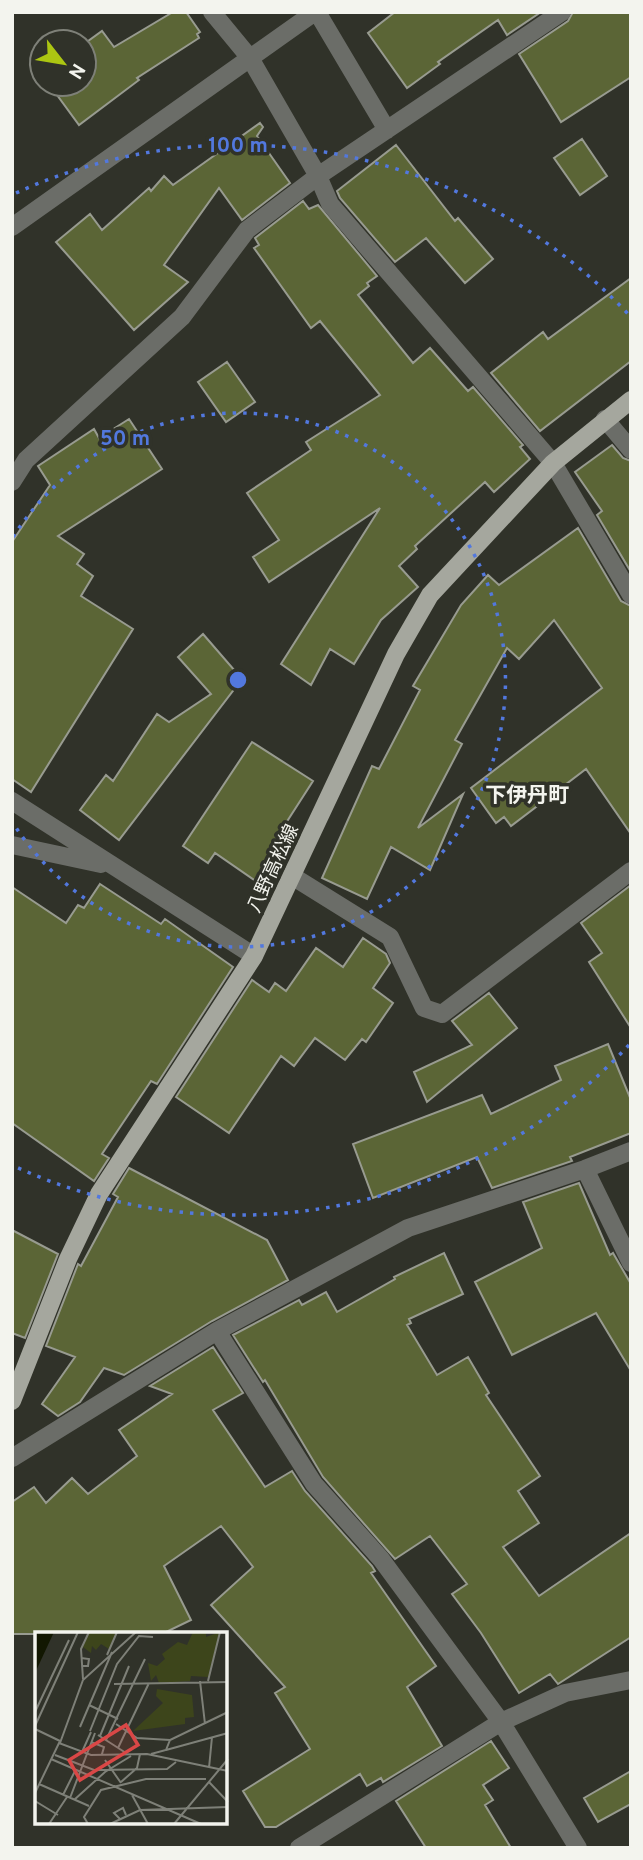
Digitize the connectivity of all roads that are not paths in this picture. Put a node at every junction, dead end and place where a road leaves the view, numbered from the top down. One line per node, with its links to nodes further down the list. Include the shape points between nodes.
1 (212, 12): 4 (street)
2 (316, 12): 4 (street); 5 (street)
3 (562, 12): 5 (street)
4 (250, 58): 6 (street); 7 (street)
5 (387, 131): 6 (street)
6 (318, 176): 11 (street, via 330,204); 12 (street, via 247,230 182,317 26,460)
7 (12, 227)
8 (631, 400): 9 (main road, 八野高松線)
9 (605, 419): 10 (street); 11 (main road, 八野高松線)
10 (631, 450)
11 (553, 463): 13 (street); 18 (main road, 八野高松線, via 430,595 396,654)
12 (12, 482)
13 (631, 595)
14 (12, 802): 16 (street)
15 (12, 845): 16 (street)
16 (114, 867): 19 (street)
17 (631, 871): 18 (street, via 442,1014 424,1008 390,937)
18 (292, 876): 19 (main road, 八野高松線)
19 (254, 956): 24 (main road, 八野高松線, via 99,1194)
20 (631, 1151): 21 (street)
21 (585, 1169): 22 (street); 23 (street, via 408,1228)
22 (631, 1262)
23 (217, 1331): 25 (street); 27 (street, via 314,1484 382,1559)
24 (12, 1401)
25 (12, 1458)
26 (631, 1680): 27 (street, via 565,1693)
27 (500, 1721): 28 (street); 29 (street)
28 (299, 1848)
29 (578, 1848)

